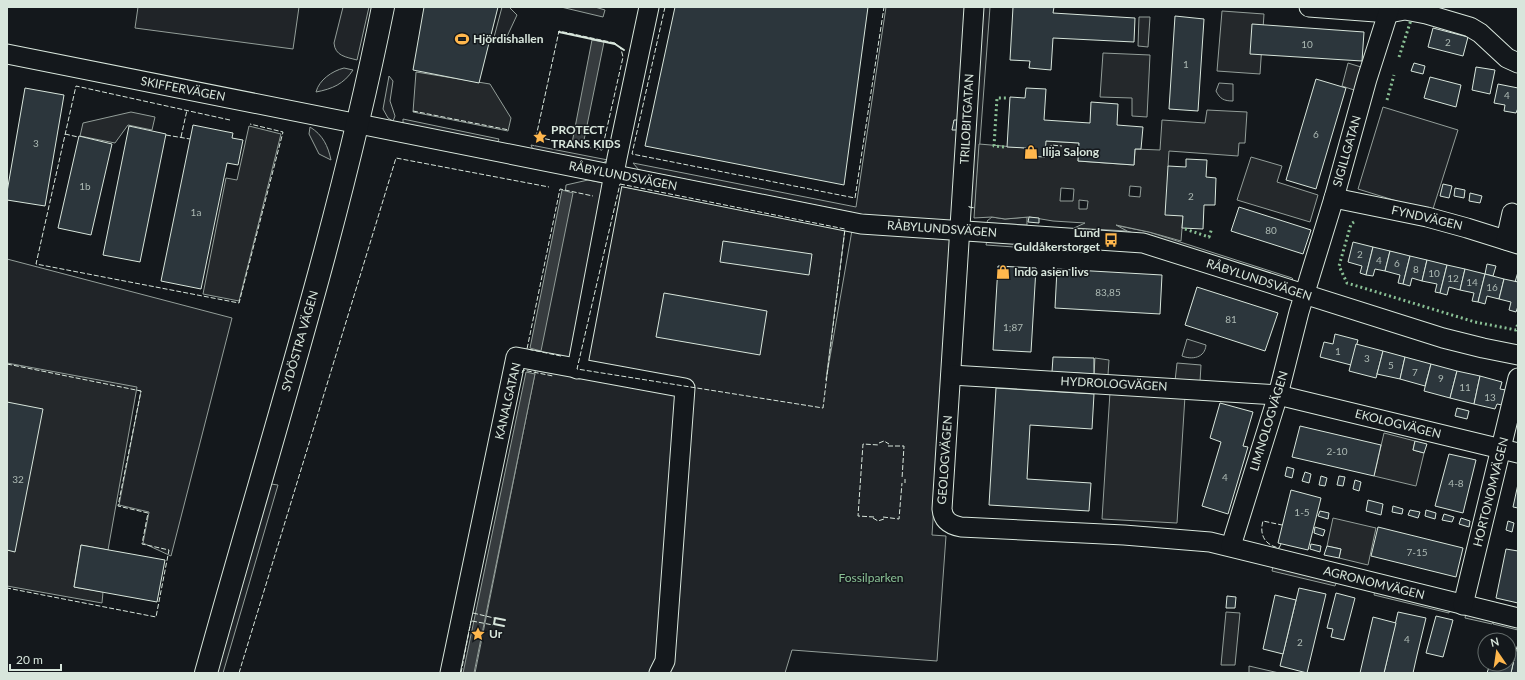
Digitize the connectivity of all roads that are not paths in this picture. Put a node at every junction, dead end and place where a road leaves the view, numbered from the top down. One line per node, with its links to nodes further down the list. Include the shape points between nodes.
1 (383, 7): 8 (main road, SYDÖSTRA VÄGEN)
2 (649, 7): 9 (street)
3 (974, 7): 12 (street, TRILOBITGATAN)
4 (1310, 7): 5 (street)
5 (1390, 10): 7 (street, via 1416,12 1470,27 1507,58); 10 (street, SIGILLGATAN, via 1367,79)
6 (7, 54): 8 (street, SKIFFERVÄGEN)
7 (1518, 63)
8 (358, 123): 9 (street, RÅBYLUNDSVÄGEN); 24 (main road, SYDÖSTRA VÄGEN, via 324,257)
9 (615, 175): 12 (street, RÅBYLUNDSVÄGEN, via 861,224); 16 (street)
10 (1334, 198): 13 (street, FYNDVÄGEN, via 1427,217); 14 (street, SIGILLGATAN)
11 (1512, 213): 13 (street)
12 (960, 231): 14 (street, RÅBYLUNDSVÄGEN, via 1143,243); 17 (street, GEOLOGVÄGEN)
13 (1512, 242)
14 (1305, 295): 15 (street, RÅBYLUNDSVÄGEN, via 1443,338); 19 (street, LIMNOLOGVÄGEN)
15 (1518, 355)
16 (569, 367): 25 (street, KANALGATAN, via 516,358); 26 (street, KANALGATAN, via 685,388 665,661)
17 (951, 375): 19 (street, HYDROLOGVÄGEN); 21 (street, GEOLOGVÄGEN, via 942,509 949,523 961,527 1124,535)
18 (1518, 378): 20 (street, HORTONOMVÄGEN)
19 (1278, 395): 20 (street, EKOLOGVÄGEN); 21 (street, LIMNOLOGVÄGEN)
20 (1510, 451): 22 (street, HORTONOMVÄGEN)
21 (1231, 546): 22 (street, AGRONOMVÄGEN)
22 (1463, 605): 23 (street, AGRONOMVÄGEN)
23 (1518, 618)
24 (206, 673)
25 (450, 673)
26 (659, 673)

